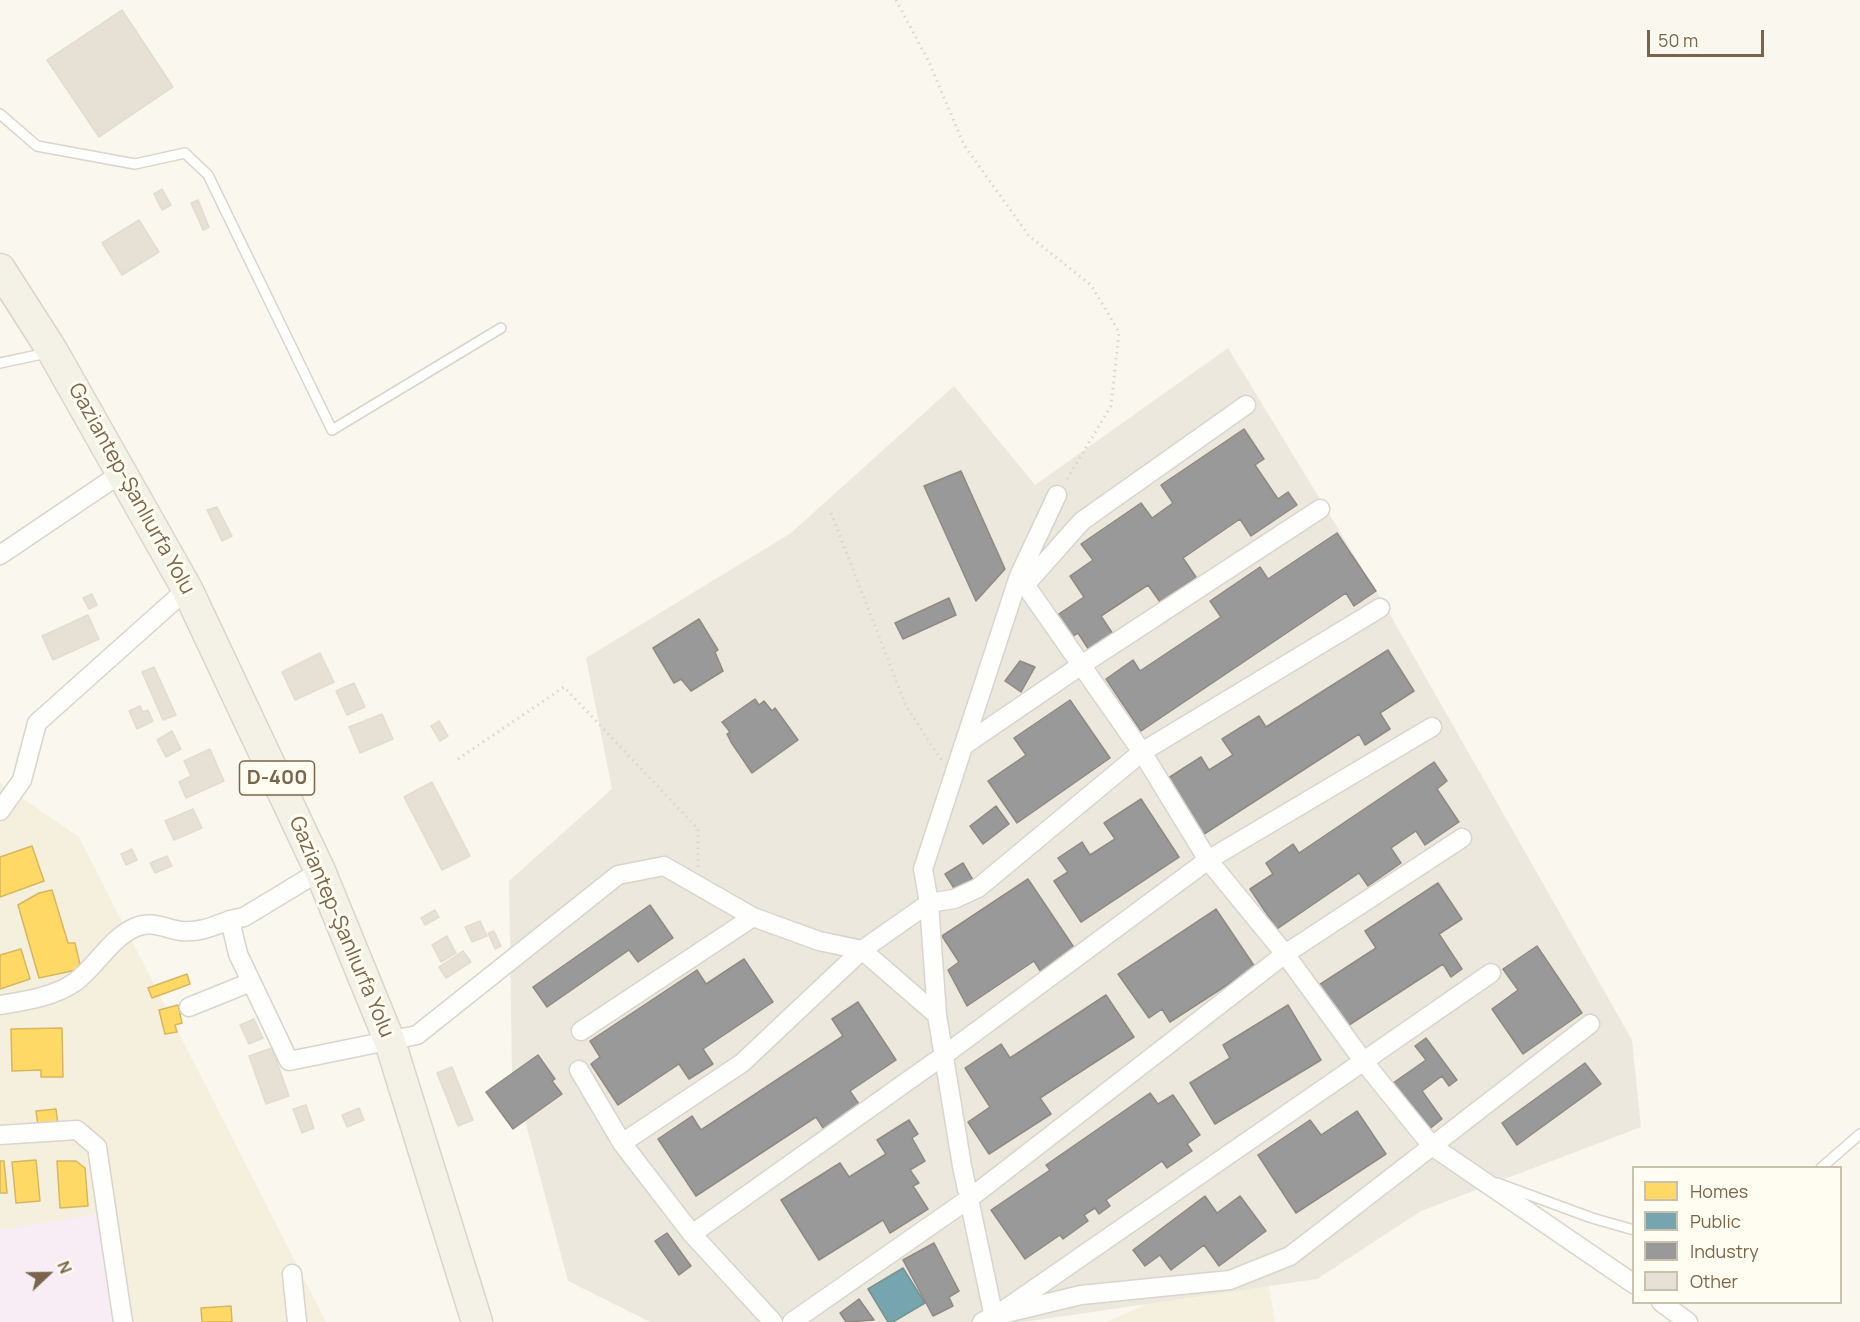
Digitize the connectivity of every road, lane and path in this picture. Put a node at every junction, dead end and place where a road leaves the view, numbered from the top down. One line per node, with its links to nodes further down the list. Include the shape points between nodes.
1 (896, 0): 9 (path, via 929,62 964,146 1029,236 1091,285 1119,332 1111,406)
2 (0, 114): 4 (lane, via 37,146 135,164 185,153 208,175 332,430)
3 (0, 269): 5 (main road, Gaziantep-Şanlıurfa Yolu / D-400)
4 (501, 328)
5 (53, 352): 6 (lane); 8 (main road, Gaziantep-Şanlıurfa Yolu / D-400)
6 (0, 363)
7 (1246, 405): 13 (street, via 1082,520)
8 (123, 472): 12 (street); 14 (main road, Gaziantep-Şanlıurfa Yolu / D-400)
9 (1058, 495): 13 (street)
10 (1320, 509): 16 (street)
11 (831, 513): 21 (path, via 906,706)
12 (0, 555)
13 (1022, 580): 16 (street); 18 (street)
14 (188, 589): 22 (street, via 37,723 22,780); 25 (main road, Gaziantep-Şanlıurfa Yolu / D-400)
15 (1380, 608): 19 (street)
16 (1080, 666): 18 (street); 19 (street)
17 (1432, 726): 24 (street)
18 (963, 746): 21 (street)
19 (1142, 752): 24 (street); 27 (street, via 978,888 954,899)
20 (459, 759): 26 (path, via 564,687 698,829)
21 (953, 778): 27 (street, via 923,869)
22 (0, 811)
23 (1462, 838): 31 (street)
24 (1208, 861): 31 (street); 40 (street)
25 (320, 871): 29 (street, via 244,917); 39 (main road, Gaziantep-Şanlıurfa Yolu / D-400)
26 (699, 886): 28 (street); 39 (street, via 664,866 618,875 417,1035)
27 (929, 903): 30 (street); 36 (street)
28 (753, 917): 30 (street, via 819,941); 38 (street)
29 (230, 920): 33 (street, via 238,954); 34 (street, via 204,930 180,931 158,924 138,926 119,938 74,982 51,994)
30 (862, 950): 36 (street); 45 (street, via 742,1064)
31 (1285, 954): 41 (street); 49 (street)
32 (1491, 973): 41 (street)
33 (251, 982): 35 (street); 39 (street, via 289,1061)
34 (0, 1005)
35 (189, 1006)
36 (936, 1015): 40 (street)
37 (1590, 1024): 46 (street)
38 (581, 1031)
39 (390, 1042): 58 (main road, Gaziantep-Şanlıurfa Yolu / D-400)
40 (943, 1056): 49 (street); 51 (street)
41 (1364, 1062): 46 (street); 55 (street)
42 (579, 1070): 45 (street)
43 (1860, 1134): 47 (lane)
44 (0, 1135): 56 (street, via 77,1131 97,1148)
45 (622, 1143): 51 (street)
46 (1432, 1146): 48 (street); 55 (street, via 1290,1256 1230,1280 1081,1294)
47 (1822, 1166)
48 (1473, 1174): 50 (lane); 53 (street)
49 (970, 1198): 55 (street); 60 (street)
50 (1632, 1229)
51 (692, 1234): 59 (street)
52 (292, 1274): 57 (street)
53 (1632, 1283)
54 (1664, 1304): 61 (street)
55 (991, 1320)
56 (123, 1322)
57 (297, 1322)
58 (477, 1322)
59 (773, 1322)
60 (792, 1322)
61 (1688, 1322)

